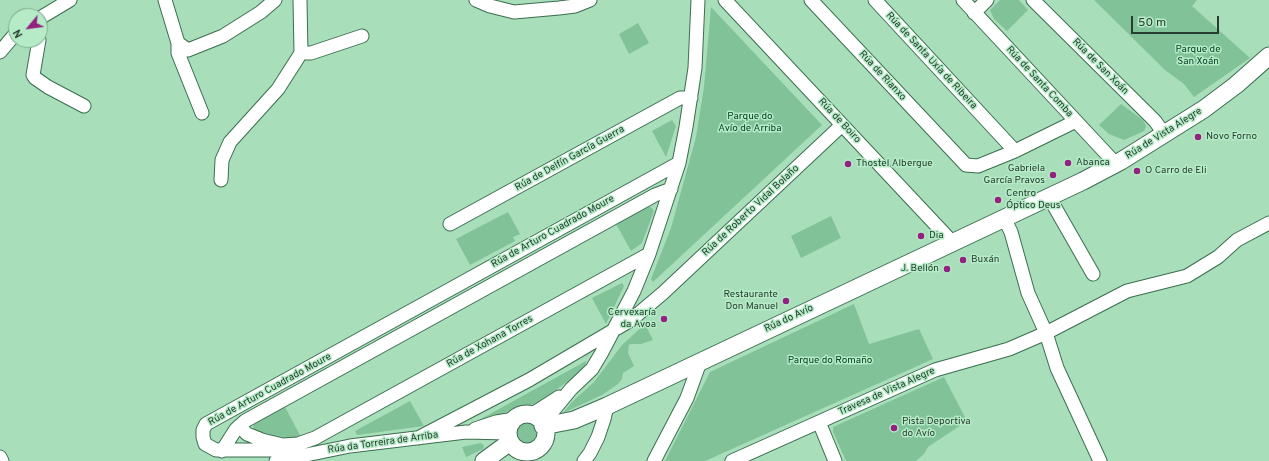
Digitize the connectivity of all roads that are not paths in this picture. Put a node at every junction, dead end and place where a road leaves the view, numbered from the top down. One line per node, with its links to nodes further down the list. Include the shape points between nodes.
1 (70, 0): 14 (street)
2 (165, 0): 18 (street)
3 (275, 0): 18 (street, via 223,36 192,50)
4 (300, 0): 21 (street)
5 (476, 0): 6 (street, via 514,12 575,6)
6 (590, 0)
7 (698, 0): 23 (street)
8 (725, 0): 27 (street, Rúa de Boiro)
9 (811, 0): 29 (street, Rúa de Rianxo, via 966,165 972,167)
10 (875, 0): 29 (street, Rúa de Santa Uxía de Ribeira)
11 (963, 0): 15 (street, Rúa de Santa Comba)
12 (987, 0): 15 (street)
13 (1033, 0): 28 (street, Rúa de San Xoán)
14 (48, 13)
15 (974, 13): 26 (street, Rúa de Santa Comba)
16 (362, 36): 21 (street, via 311,53)
17 (8, 42): 20 (street)
18 (178, 43): 25 (street, via 178,53)
19 (38, 48): 24 (street, via 35,78 48,88)
20 (0, 52)
21 (301, 53): 32 (street, via 278,89 230,142 222,160)
22 (1269, 56): 28 (main road, Rúa de Vista Alegre, via 1236,85)
23 (691, 98): 30 (street); 37 (street, Rúa de Delfín García Guerra, via 680,98)
24 (84, 106)
25 (202, 113)
26 (1076, 122): 29 (street); 31 (street, Rúa de Santa Comba)
27 (842, 125): 38 (street, Rúa de Boiro); 42 (street, Rúa de Roberto Vidal Bolaño)
28 (1165, 135): 31 (main road, Rúa de Vista Alegre)
29 (1015, 151)
30 (679, 163): 33 (street); 56 (street, Rúa de Arturo Cuadrado Moure, via 206,424 202,433 205,444)
31 (1116, 164): 34 (main road, Rúa de Vista Alegre)
32 (222, 180)
33 (670, 189): 39 (street); 49 (street, Rúa de Arturo Cuadrado Moure, via 655,194 328,374)
34 (1049, 197): 35 (main road, Rúa de Vista Alegre); 40 (street)
35 (1004, 218): 38 (main road, Rúa do Avío); 44 (street, via 1011,232 1028,293)
36 (1269, 223): 44 (street, Travesa de Vista Alegre, via 1237,240 1218,257 1187,276 1127,291)
37 (450, 224)
38 (952, 242): 45 (main road, Rúa do Avío)
39 (650, 254): 41 (street); 50 (street, Rúa de Xohana Torres)
40 (1093, 274)
41 (634, 291): 42 (street, via 647,296); 43 (street)
42 (659, 296): 43 (street, Rúa de Roberto Vidal Bolaño)
43 (615, 330): 47 (street, Rúa de Roberto Vidal Bolaño); 51 (street, via 592,368)
44 (1046, 333): 48 (street, Travesa de Vista Alegre, via 1009,349 935,370); 67 (street, via 1057,368)
45 (700, 362): 46 (main road, Rúa do Avío); 64 (street, via 687,398)
46 (607, 406): 51 (main road, Rúa do Avío, via 574,420); 63 (street, via 598,437)
47 (467, 413): 52 (street, via 459,423 459,428); 54 (street, Rúa de Roberto Vidal Bolaño)
48 (819, 422): 65 (street, Travesa de Vista Alegre); 66 (street)
49 (239, 426): 53 (street, Rúa de Xohana Torres, via 247,434 283,445 298,444); 56 (street, Rúa de Arturo Cuadrado Moure)
50 (331, 430): 53 (street, Rúa de Xohana Torres); 55 (street)
51 (527, 431): 52 (street, Rúa da Torreira de Arriba, via 496,422); 61 (main road, Rúa do Avío); 62 (main road, Rúa do Avío)
52 (464, 433): 54 (street, Rúa da Torreira de Arriba)
53 (315, 438): 57 (street)
54 (418, 438): 55 (street, Rúa da Torreira de Arriba)
55 (350, 446): 57 (street, Rúa da Torreira de Arriba)
56 (222, 451): 57 (street, via 285,450)
57 (310, 454): 60 (street, Rúa da Torreira de Arriba)
58 (0, 456): 59 (street)
59 (2, 461)
60 (276, 461)
61 (484, 461)
62 (500, 461)
63 (584, 461)
64 (654, 461)
65 (732, 461)
66 (835, 461)
67 (1100, 461)

